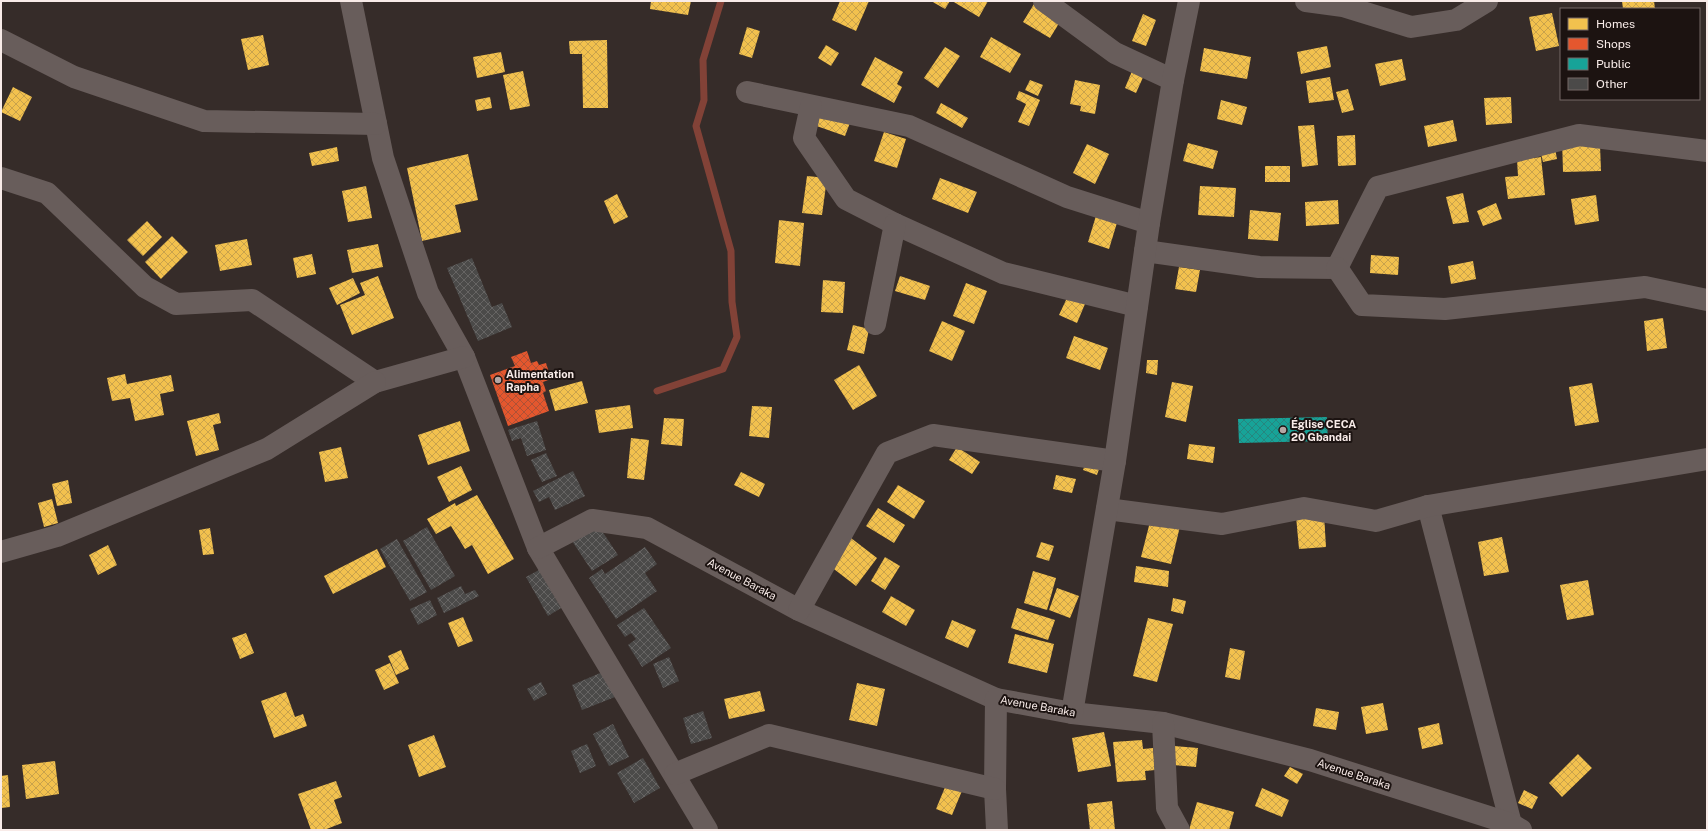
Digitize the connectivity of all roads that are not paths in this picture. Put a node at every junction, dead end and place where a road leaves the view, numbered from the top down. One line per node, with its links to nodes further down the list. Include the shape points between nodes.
1 (351, 1): 11 (street)
2 (1044, 1): 8 (street, via 1115,53)
3 (1190, 1): 8 (street)
4 (1306, 1): 6 (street)
5 (1487, 1): 6 (street, via 1456,20 1411,27)
6 (1344, 3)
7 (1, 40): 11 (street, via 74,77 204,121)
8 (1173, 80): 14 (street)
9 (747, 92): 10 (street)
10 (811, 106): 14 (street, via 909,126 1067,197); 15 (street, via 804,138 846,199)
11 (376, 124): 22 (street, via 383,158 428,293)
12 (1707, 151): 17 (street, via 1579,135 1378,187)
13 (1, 178): 23 (street, via 47,193 145,287 176,304 252,300)
14 (1149, 223): 16 (street)
15 (895, 224): 20 (street, via 1003,273); 21 (street)
16 (1145, 251): 17 (street, via 1259,267); 20 (street)
17 (1337, 268): 19 (street, via 1362,305 1445,308 1645,287)
18 (1707, 284): 19 (street)
19 (1707, 301)
20 (1137, 306): 25 (street)
21 (875, 324)
22 (464, 357): 23 (street); 28 (street)
23 (374, 382): 29 (street, via 267,449 57,536)
24 (1707, 459): 26 (street)
25 (1115, 461): 27 (street); 30 (street, via 933,435 887,453)
26 (1428, 506): 27 (street, via 1376,521 1304,508 1222,524); 36 (street)
27 (1107, 509): 32 (street)
28 (538, 548): 30 (street, Avenue Baraka, via 592,520 647,528); 34 (street)
29 (1, 552)
30 (799, 610): 31 (street, Avenue Baraka)
31 (996, 699): 32 (street, Avenue Baraka); 35 (street)
32 (1072, 713): 33 (street, Avenue Baraka)
33 (1163, 723): 36 (street, Avenue Baraka, via 1310,760); 39 (street, via 1167,808)
34 (675, 774): 35 (street, via 769,735); 37 (street)
35 (995, 789): 38 (street)
36 (1516, 827)
37 (707, 830)
38 (997, 830)
39 (1179, 830)

